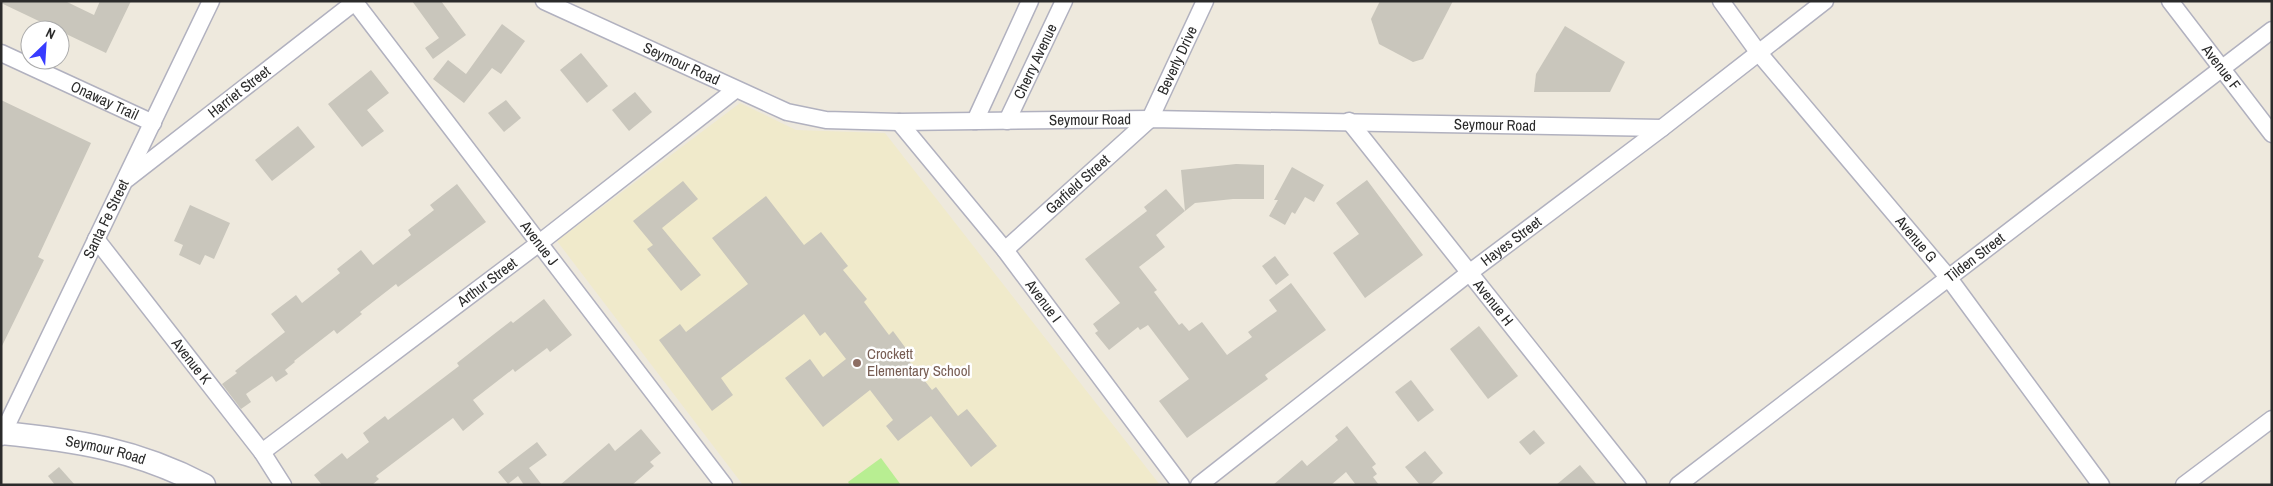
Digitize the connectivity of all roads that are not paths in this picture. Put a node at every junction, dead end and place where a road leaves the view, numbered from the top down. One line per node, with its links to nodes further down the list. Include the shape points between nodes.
1 (211, 1): 20 (street, Santa Fe Street)
2 (355, 1): 23 (street, Harriet Street); 25 (street, Avenue J)
3 (544, 1): 14 (street, Seymour Road)
4 (1030, 1): 16 (street, Cherry Avenue)
5 (1064, 1): 17 (street, Cherry Avenue)
6 (1205, 1): 15 (street, Beverly Drive)
7 (1721, 1): 11 (street, Avenue G)
8 (1825, 1): 11 (street, Hayes Street)
9 (2170, 1): 13 (street, Avenue F)
10 (2272, 30): 13 (street, Tilden Street)
11 (1758, 52): 21 (street, Hayes Street); 28 (street, Avenue G)
12 (1, 53): 20 (street, Onaway Trail)
13 (2221, 68): 22 (street, Avenue F); 28 (street, Tilden Street)
14 (735, 90): 19 (street, Seymour Road, via 787,112 826,120); 25 (street, Arthur Street)
15 (1150, 119): 17 (street, Seymour Road); 18 (street, Seymour Road); 26 (street, Garfield Street)
16 (975, 121): 17 (street, Seymour Road); 19 (street, Seymour Road)
17 (1007, 121)
18 (1348, 121): 21 (street, Seymour Road); 27 (street, Avenue H)
19 (899, 122): 26 (street, Avenue I)
20 (153, 124): 23 (street, Santa Fe Street)
21 (1662, 128): 27 (street, Hayes Street)
22 (2272, 134)
23 (123, 182): 24 (street, Santa Fe Street)
24 (96, 239): 30 (street, Santa Fe Street); 31 (street, Avenue K)
25 (538, 244): 31 (street, Arthur Street); 32 (street, Avenue J)
26 (1005, 250): 35 (street, Avenue I)
27 (1469, 273): 36 (street, Hayes Street); 37 (street, Avenue H)
28 (1948, 277): 38 (street, Tilden Street); 39 (street, Avenue G)
29 (2272, 419): 40 (street)
30 (2, 434): 33 (street, Seymour Road, via 118,450 166,465)
31 (262, 452): 34 (street, Avenue K)
32 (717, 482)
33 (204, 485)
34 (283, 485)
35 (1181, 485)
36 (1199, 485)
37 (1638, 485)
38 (1678, 485)
39 (2101, 485)
40 (2184, 485)

